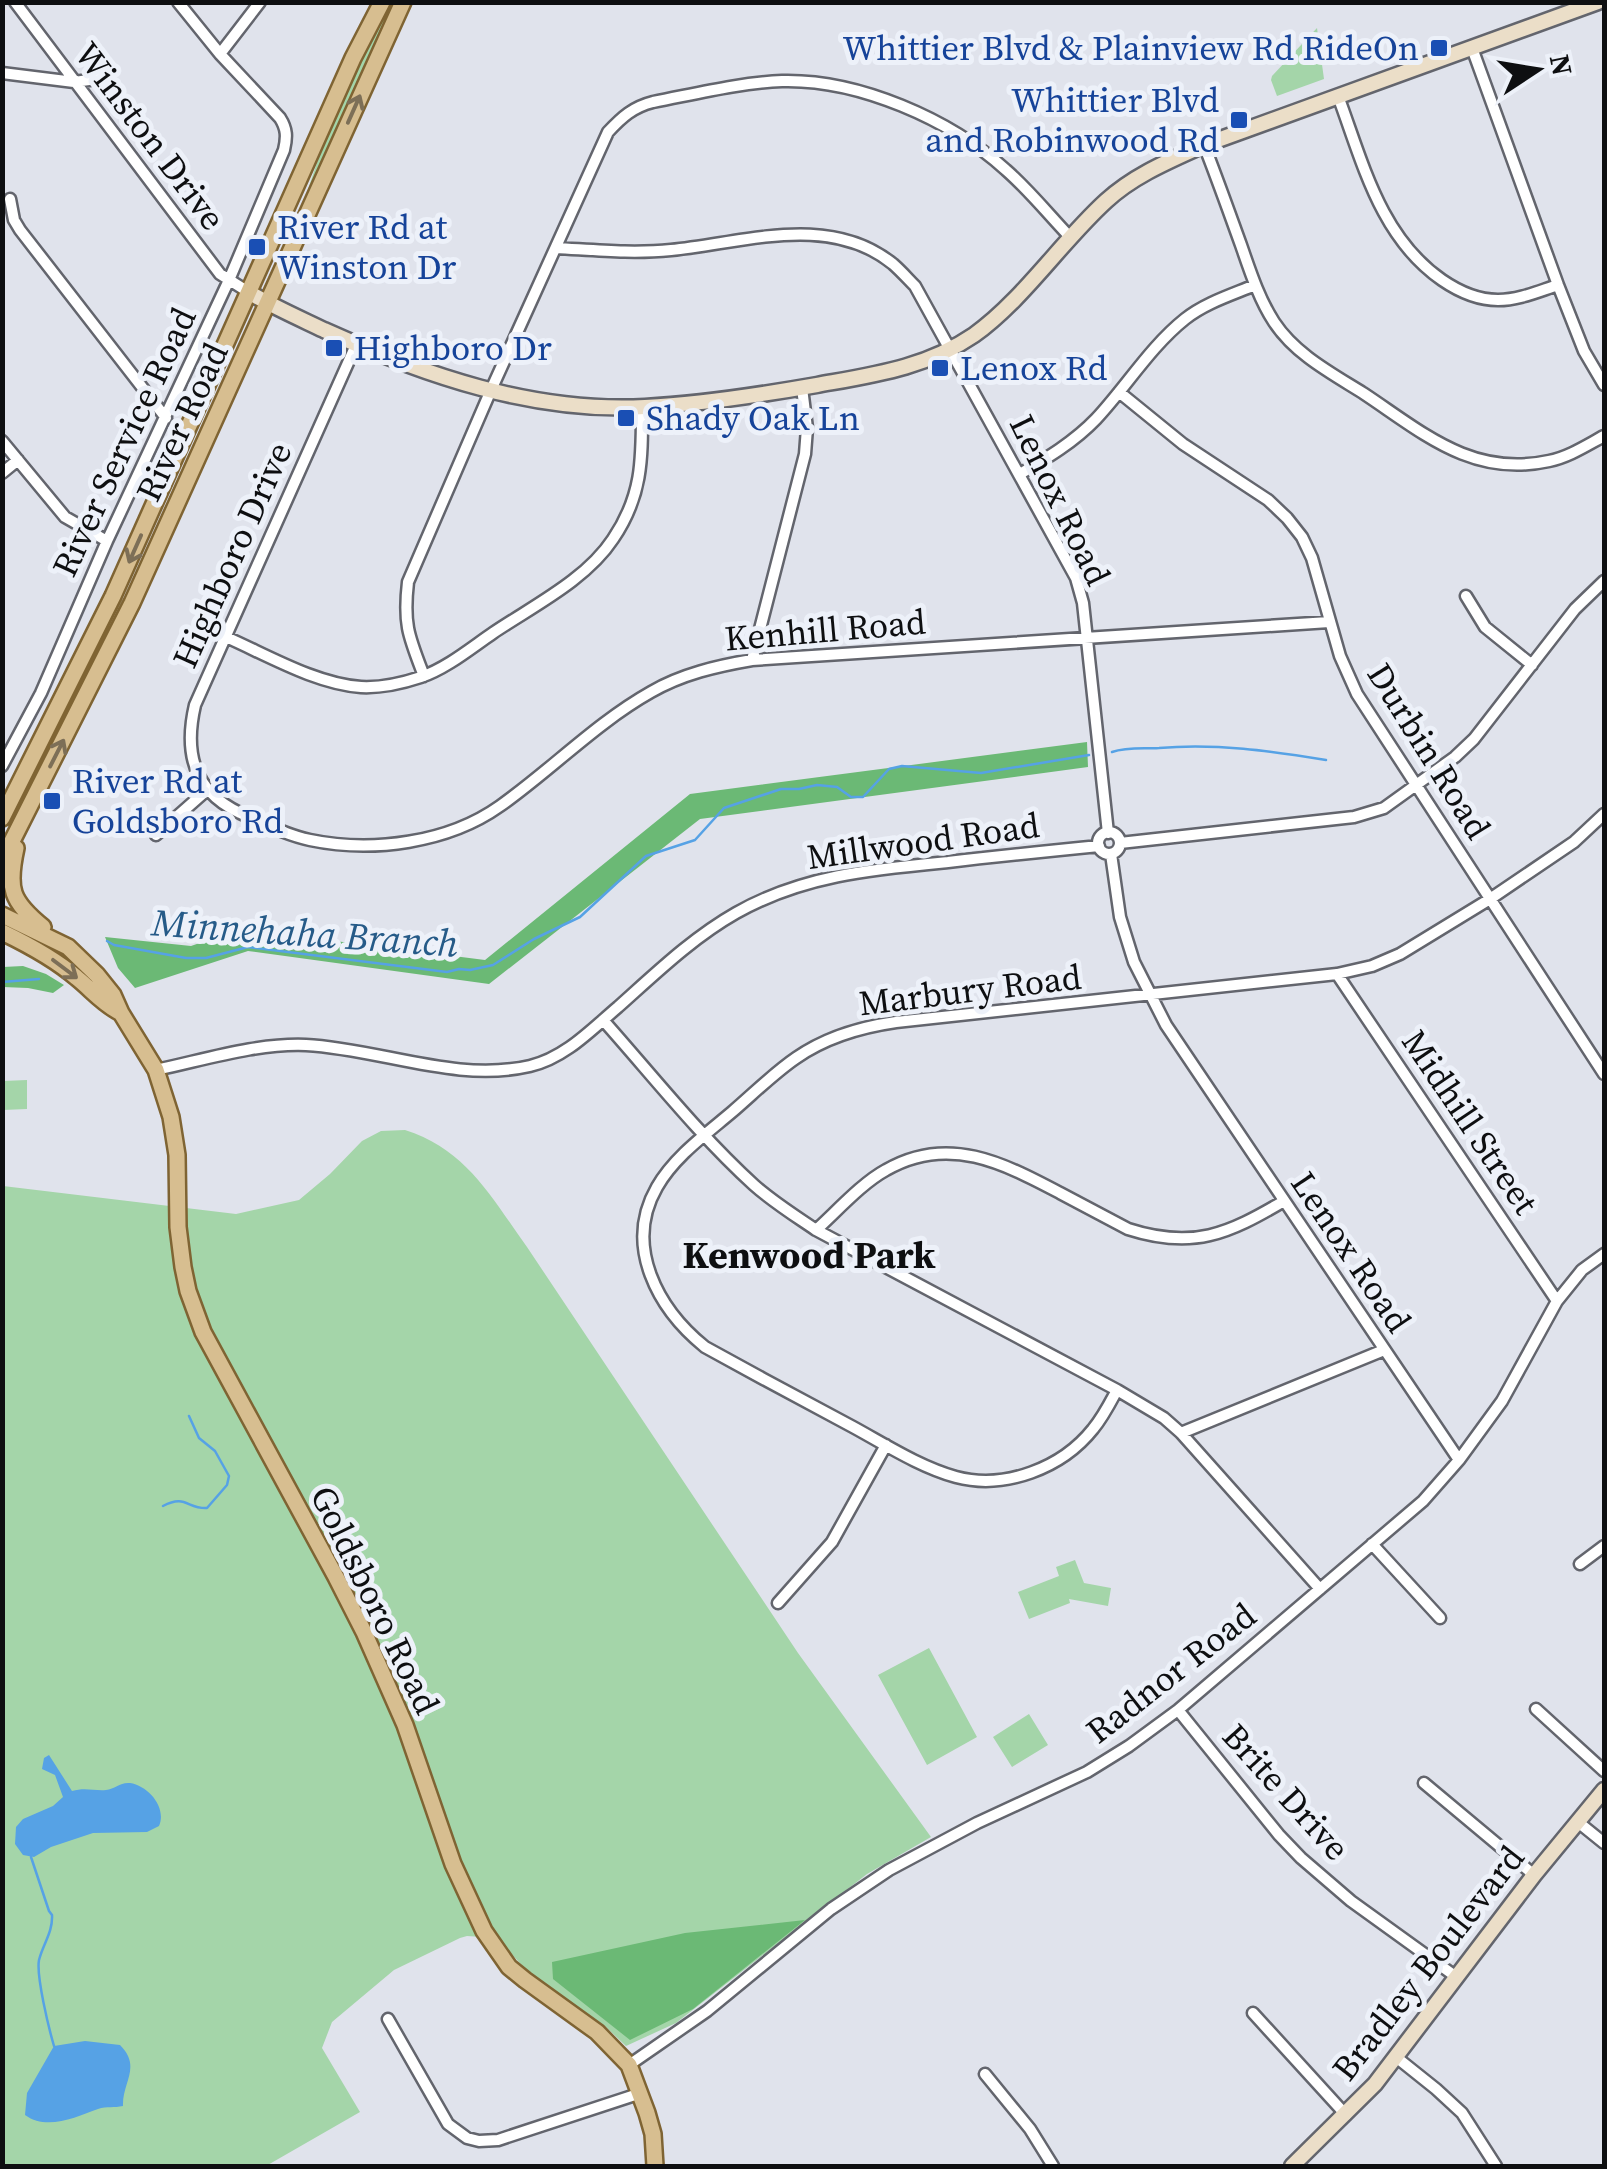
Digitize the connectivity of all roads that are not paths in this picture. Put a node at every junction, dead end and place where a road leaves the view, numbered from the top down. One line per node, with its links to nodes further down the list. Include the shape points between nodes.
1 (15, 2): 11 (street, Winston Drive)
2 (178, 2): 8 (street)
3 (260, 2): 8 (street)
4 (382, 2): 20 (main road, River Road)
5 (403, 2): 21 (main road, River Road, one-way to 5)
6 (1602, 4): 7 (street)
7 (1472, 48): 12 (street); 19 (street)
8 (220, 54): 17 (street, River Service Road, via 280,118 287,138)
9 (2, 73): 11 (street)
10 (104, 78): 11 (street)
11 (74, 82): 17 (street, Winston Drive)
12 (1338, 96): 13 (street); 19 (street, via 1379,208 1426,269 1479,298 1516,298)
13 (1204, 145): 15 (street, via 1134,180); 18 (street)
14 (10, 198): 29 (street, via 20,230)
15 (1070, 237): 16 (street, via 1006,170 961,135 884,98 784,81 653,102 622,116 608,132); 23 (street, via 998,316)
16 (556, 248): 23 (street, Lenox Road, via 652,251 831,236 892,263 915,286); 26 (street)
17 (229, 280): 20 (street, Winston Drive); 29 (street, River Service Road)
18 (1255, 285): 27 (street, via 1186,318); 30 (street, via 1274,323 1302,354 1466,457 1504,465 1548,462)
19 (1558, 285): 24 (street)
20 (250, 294): 21 (street); 49 (main road, River Road, one-way to 49, via 113,596)
21 (269, 304): 22 (street); 47 (main road, River Road, one-way to 21)
22 (356, 344): 26 (street, via 422,372); 39 (street, Highboro Drive)
23 (951, 349): 25 (street, via 896,370); 34 (street, Lenox Road)
24 (1604, 385)
25 (802, 388): 28 (street); 41 (street, via 805,454)
26 (491, 390): 28 (street); 43 (street, via 408,582 406,629)
27 (1119, 392): 34 (street, via 1078,436); 38 (street, Durbin Road, via 1287,518 1312,558)
28 (642, 407): 43 (street, via 640,477 613,540 567,584)
29 (166, 418): 35 (street, River Service Road)
30 (1604, 436)
31 (2, 440): 32 (street)
32 (18, 460): 33 (street); 35 (street, via 65,517)
33 (2, 473)
34 (1020, 474): 40 (street, Lenox Road, via 1076,578)
35 (107, 541): 44 (street, River Service Road)
36 (1604, 581): 42 (street)
37 (1466, 596): 42 (street, via 1485,627)
38 (1330, 622): 40 (street, Kenhill Road); 45 (street, Durbin Road, via 1357,694)
39 (226, 637): 43 (street, via 341,684 384,686); 46 (street, Highboro Drive, via 189,729 193,764)
40 (1088, 637): 41 (street, Kenhill Road); 50 (street, Lenox Road)
41 (752, 660): 46 (street, Kenhill Road, via 706,668 653,691 497,808 422,839 369,846 308,840 230,808)
42 (1532, 665): 45 (street, via 1474,738)
43 (424, 676)
44 (2, 766)
45 (1416, 787): 52 (street, via 1354,817); 56 (street, Durbin Road)
46 (208, 790): 51 (street)
47 (37, 793): 55 (main road, River Road); 61 (main road, via 18,839 12,890 22,909)
48 (1604, 814): 56 (street, Marbury Road)
49 (2, 818)
50 (1108, 832): 52 (street); 53 (street)
51 (156, 835)
52 (1120, 843): 54 (street)
53 (1099, 846): 54 (street); 65 (street, Millwood Road, via 854,872 794,888 737,913 684,948)
54 (1111, 854): 63 (street, Lenox Road, via 1120,917)
55 (2, 861)
56 (1490, 899): 62 (street, Marbury Road, via 1400,954); 67 (street, Durbin Road)
57 (2, 914): 61 (main road, Goldsboro Road)
58 (2, 932): 60 (main road, Goldsboro Road)
59 (2, 943): 60 (main road)
60 (30, 945): 64 (main road, Goldsboro Road, one-way to 64)
61 (68, 948): 64 (main road, Goldsboro Road, via 98,975)
62 (1338, 974): 63 (street, Marbury Road); 72 (street, Midhill Street)
63 (1149, 996): 68 (street, Marbury Road, via 896,1022 845,1034 795,1058); 69 (street, Lenox Road)
64 (121, 1012): 66 (main road, Goldsboro Road)
65 (603, 1020): 66 (street, Millwood Road, via 555,1056 506,1070 470,1072 303,1045); 68 (street)
66 (156, 1070): 96 (main road, Goldsboro Road, via 172,1117 179,1242 198,1320 364,1632 473,1912 509,1966 597,2032)
67 (1604, 1074)
68 (706, 1135): 70 (street, via 775,1203); 76 (street, Marbury Road, via 656,1188 646,1217 644,1254 666,1308 705,1347)
69 (1284, 1200): 70 (street, via 1226,1232 1149,1236 1006,1165 942,1153 882,1172); 73 (street, Lenox Road)
70 (816, 1230): 74 (street)
71 (1604, 1254): 72 (street, Radnor Road)
72 (1557, 1301): 77 (street, Radnor Road, via 1502,1401)
73 (1384, 1350): 75 (street); 77 (street, Lenox Road)
74 (1118, 1390): 75 (street); 76 (street, Marbury Road, via 1096,1426 1062,1458 1002,1480 955,1476)
75 (1181, 1432): 81 (street)
76 (886, 1445): 82 (street, via 832,1542)
77 (1459, 1460): 78 (street, Radnor Road)
78 (1372, 1544): 81 (street, Radnor Road); 83 (street)
79 (1604, 1546): 80 (street)
80 (1580, 1564)
81 (1320, 1589): 85 (street, Radnor Road)
82 (778, 1603)
83 (1440, 1618)
84 (1536, 1709): 86 (street)
85 (1178, 1710): 92 (street, Brite Drive, via 1300,1858); 96 (street, Radnor Road, via 1088,1772 889,1870)
86 (1604, 1771)
87 (1424, 1784): 91 (street)
88 (1604, 1790): 89 (street, Bradley Boulevard)
89 (1578, 1822): 90 (street); 91 (street, Bradley Boulevard)
90 (1604, 1843)
91 (1534, 1875): 92 (street, Bradley Boulevard)
92 (1455, 1976): 95 (street, Bradley Boulevard)
93 (1253, 2013): 99 (street)
94 (388, 2020): 98 (street, via 448,2124 467,2138 498,2140)
95 (1396, 2058): 99 (street, Bradley Boulevard); 103 (street, via 1462,2113)
96 (629, 2065): 98 (main road, Goldsboro Road)
97 (985, 2074): 101 (street)
98 (641, 2093): 100 (main road, Goldsboro Road)
99 (1346, 2115): 102 (street, Bradley Boulevard)
100 (655, 2166)
101 (1053, 2166)
102 (1292, 2166)
103 (1496, 2166)

